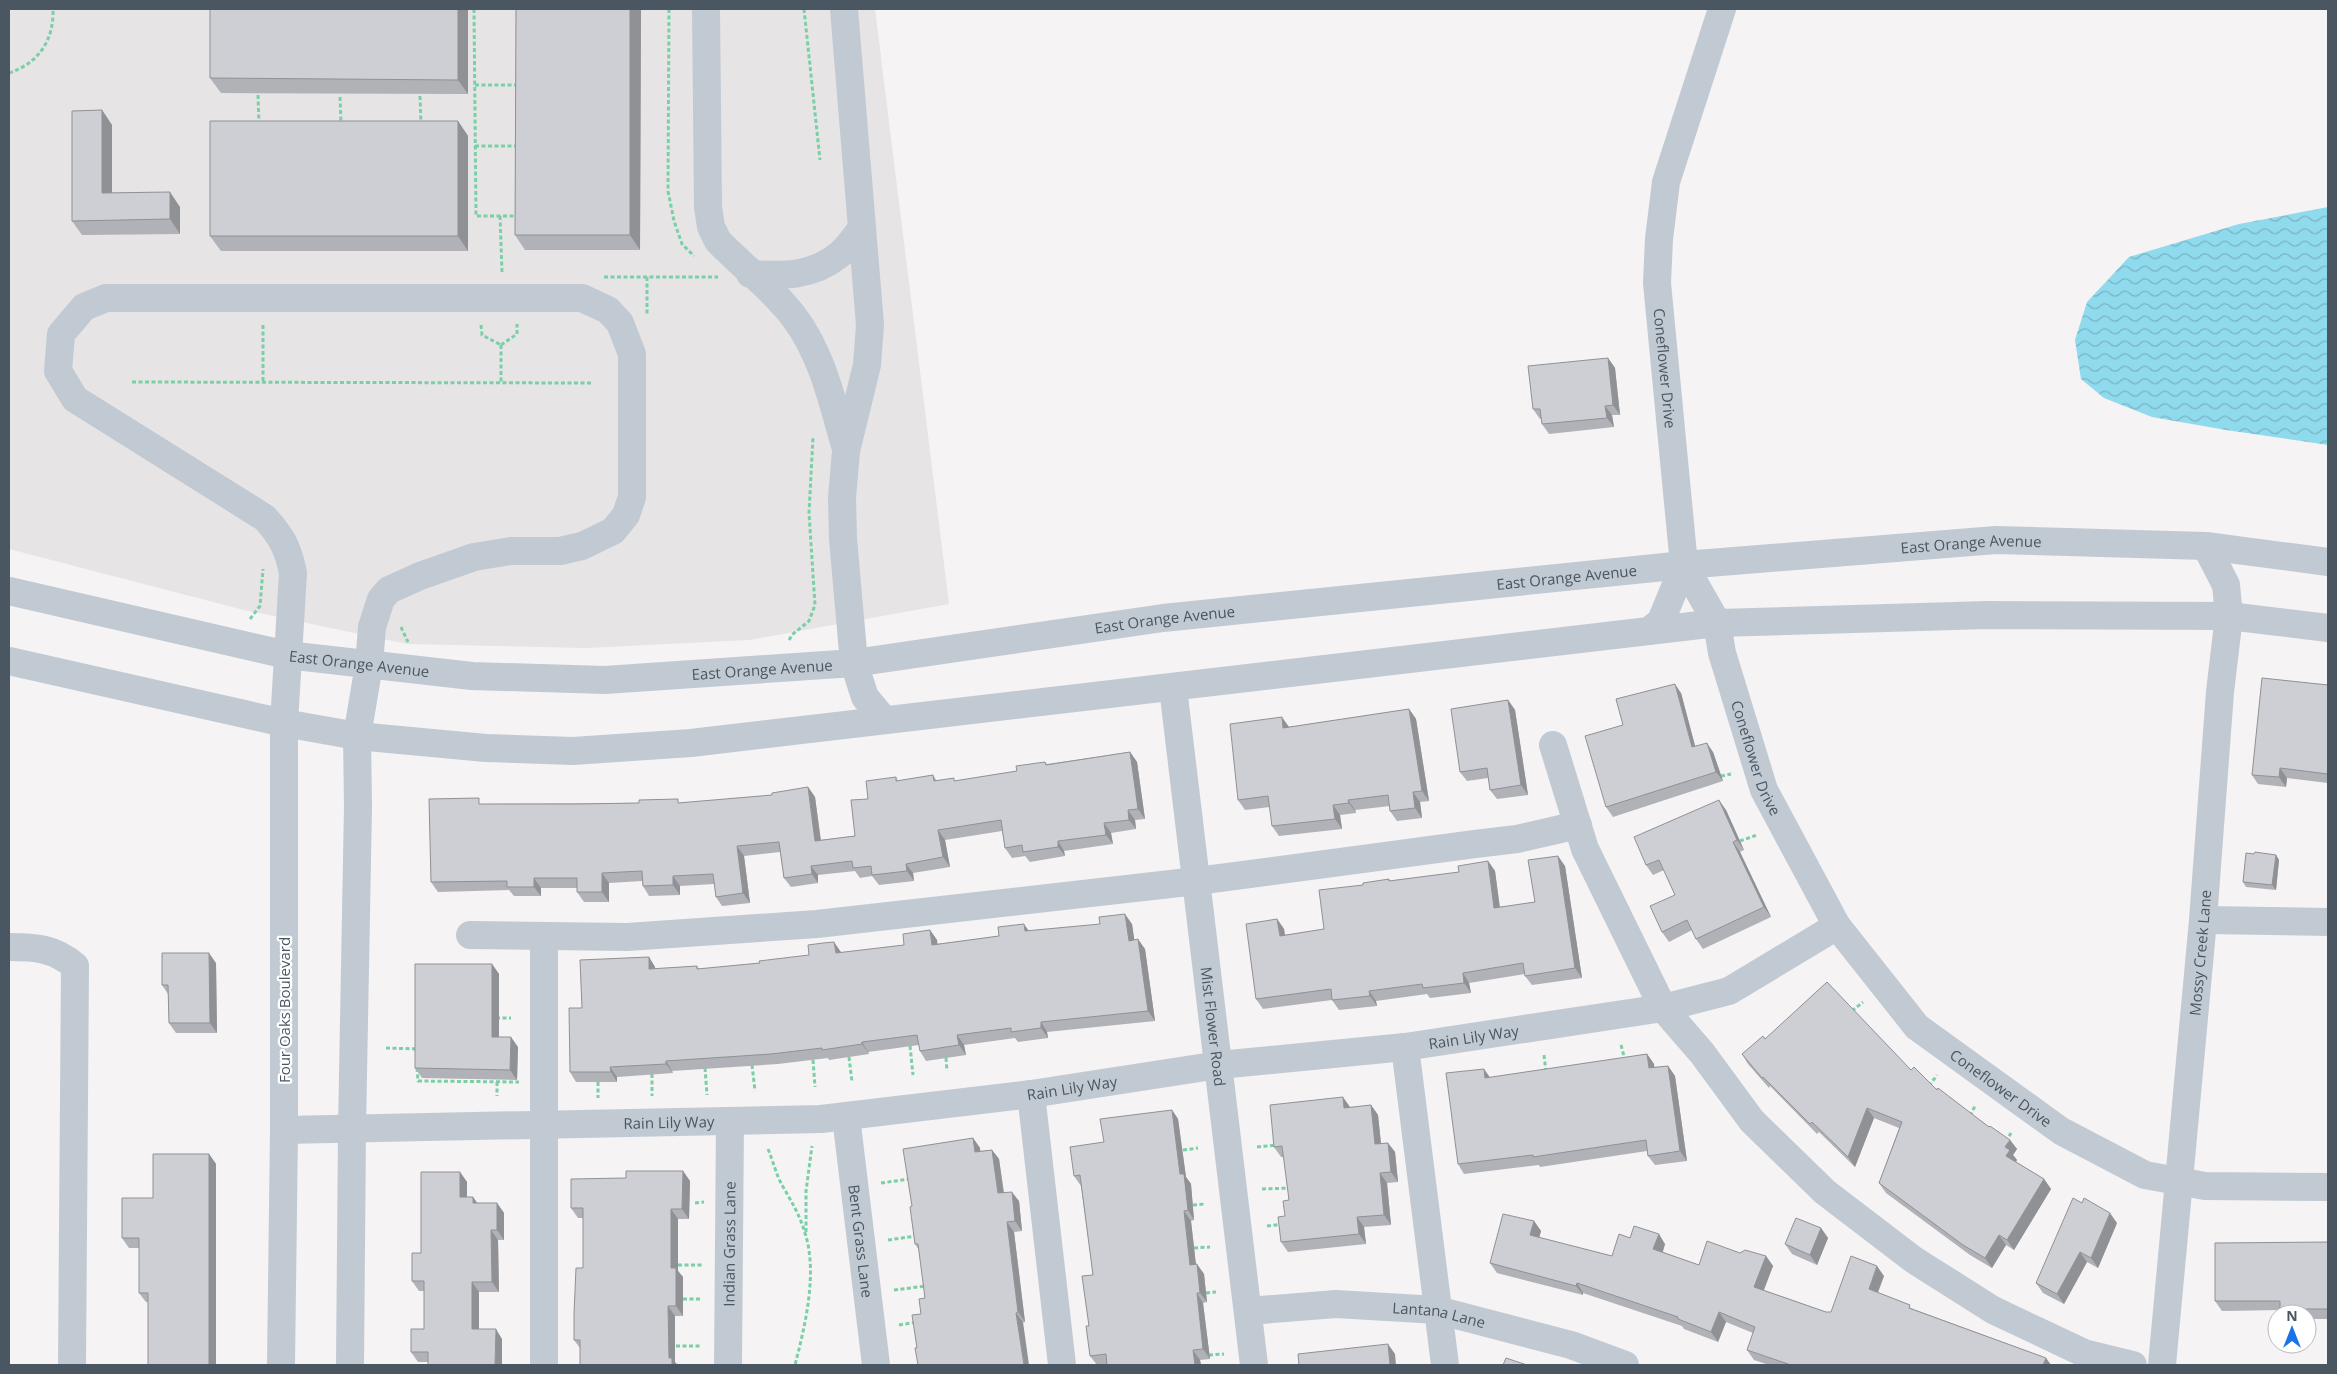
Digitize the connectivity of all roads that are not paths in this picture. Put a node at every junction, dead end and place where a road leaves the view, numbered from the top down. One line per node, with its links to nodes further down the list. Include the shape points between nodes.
1 (706, 9): 5 (street, via 706,166 710,227 718,241)
2 (844, 9): 4 (street)
3 (1722, 9): 9 (street, Coneflower Drive, via 1666,182 1659,239 1657,283)
4 (862, 228): 5 (street, via 840,254 815,269 788,276); 6 (street, via 870,325 867,365)
5 (750, 274): 6 (street, via 794,317 811,343)
6 (846, 451): 17 (street, via 843,540)
7 (2206, 546): 8 (street, East Orange Avenue); 9 (street, East Orange Avenue, via 1996,540); 11 (street, Mossy Creek Lane, via 2226,585)
8 (2328, 562)
9 (1684, 565): 12 (street, Coneflower Drive); 14 (street, via 1661,621); 17 (street, East Orange Avenue, via 1163,618)
10 (9, 591): 15 (street, East Orange Avenue)
11 (2230, 616): 12 (street, via 1987,615); 13 (street); 26 (street, Mossy Creek Lane, via 2220,692)
12 (1717, 623): 14 (street); 28 (street, Coneflower Drive, via 1722,653 1764,790)
13 (2328, 628)
14 (1649, 631): 19 (street)
15 (287, 655): 18 (street, East Orange Avenue); 18 (street, Four Oaks Boulevard, via 293,573 289,552 280,534 265,518 75,399 58,371 61,334 84,307 106,298 582,298 608,310 620,323 632,354 632,497 626,515 613,531 582,546 560,551 511,551 474,557 389,590 381,599 372,627); 21 (street, Four Oaks Boulevard)
16 (9, 662): 21 (street)
17 (854, 663): 18 (street, East Orange Avenue, via 605,680 472,676); 20 (street, via 865,697)
18 (369, 665): 22 (street)
19 (1173, 688): 20 (street); 25 (street, Mist Flower Road)
20 (884, 720): 22 (street, via 691,743 574,751 486,748)
21 (284, 723): 22 (street); 40 (street, Four Oaks Boulevard)
22 (357, 736): 39 (street)
23 (1553, 745): 24 (street)
24 (1578, 825): 25 (street, via 1517,839); 32 (street, via 1585,849)
25 (1197, 880): 30 (street, via 817,924 628,937); 34 (street, Mist Flower Road)
26 (2203, 920): 27 (street); 41 (street, Mossy Creek Lane)
27 (2328, 922)
28 (1837, 926): 32 (street, Rain Lily Way, via 1730,990); 41 (street, Coneflower Drive, via 1918,1028 2061,1131 2145,1175)
29 (470, 935): 30 (street)
30 (544, 937): 38 (street)
31 (9, 947): 45 (street, via 34,947 53,952 75,966)
32 (1663, 1008): 33 (street, Rain Lily Way); 55 (street, via 1702,1053 1752,1121 1825,1192 1904,1254 1993,1310 2084,1354)
33 (1405, 1047): 34 (street, Rain Lily Way); 43 (street)
34 (1219, 1065): 35 (street, Rain Lily Way); 44 (street, Mist Flower Road)
35 (1031, 1094): 36 (street, Rain Lily Way); 51 (street)
36 (846, 1117): 37 (street, Rain Lily Way); 50 (street, Bent Grass Lane)
37 (730, 1122): 38 (street, Rain Lily Way); 49 (street, Indian Grass Lane)
38 (544, 1125): 39 (street, Rain Lily Way); 48 (street)
39 (352, 1129): 40 (street, Rain Lily Way); 47 (street)
40 (284, 1130): 46 (street, Four Oaks Boulevard)
41 (2178, 1181): 42 (street, Coneflower Drive, via 2204,1186); 56 (street, Mossy Creek Lane)
42 (2328, 1187)
43 (1437, 1310): 44 (street, Lantana Lane, via 1336,1304); 53 (street); 54 (street, Lantana Lane, via 1571,1345)
44 (1248, 1311): 52 (street, Mist Flower Road)
45 (72, 1365)
46 (281, 1365)
47 (350, 1365)
48 (544, 1365)
49 (728, 1365)
50 (876, 1365)
51 (1062, 1365)
52 (1254, 1365)
53 (1445, 1365)
54 (1625, 1365)
55 (2133, 1365)
56 (2162, 1365)

